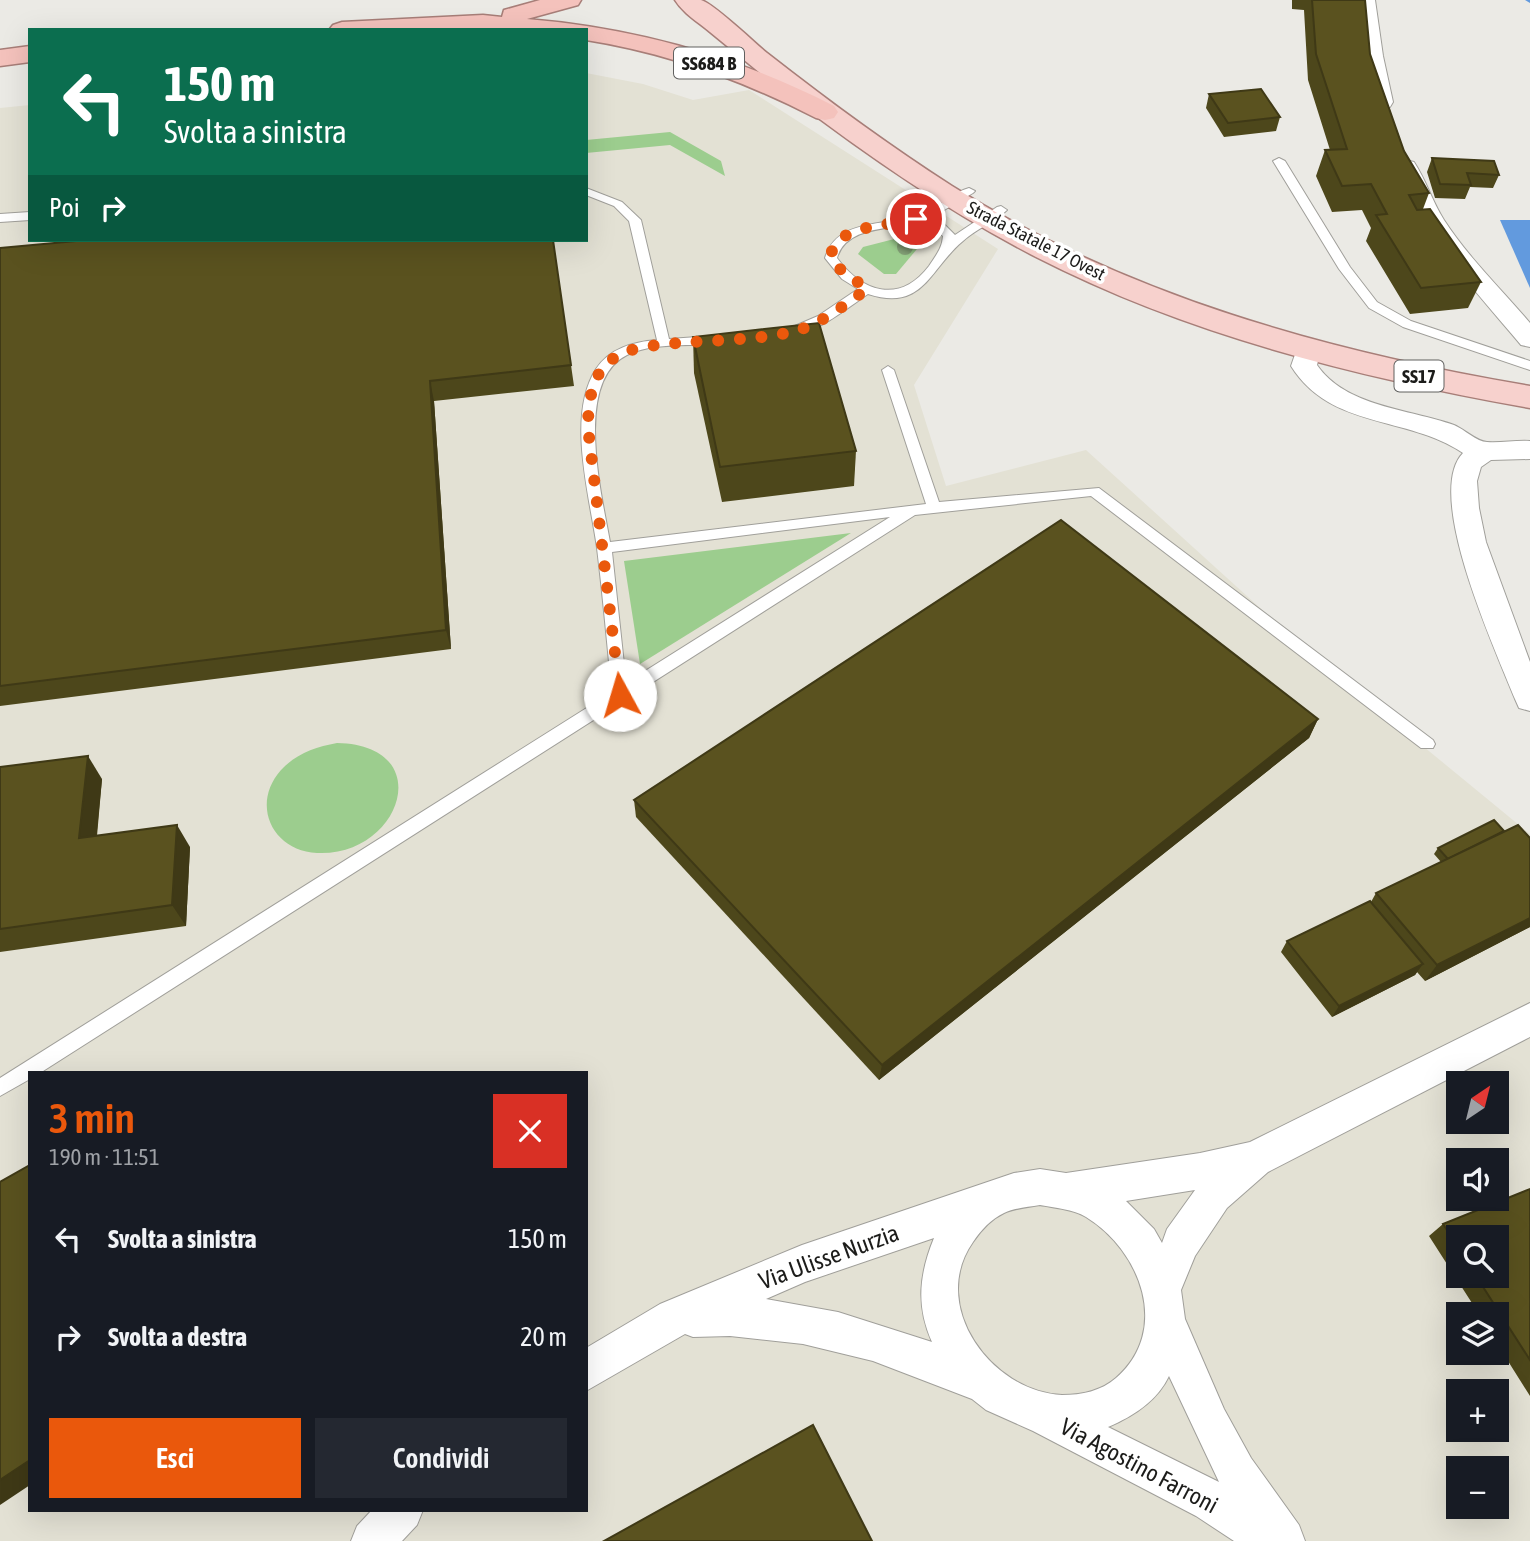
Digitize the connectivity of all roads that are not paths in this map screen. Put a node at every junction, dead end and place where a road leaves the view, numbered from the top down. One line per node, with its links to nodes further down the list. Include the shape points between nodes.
1 (569, 0): 5 (highway)
2 (687, 0): 11 (main road, Strada Statale 17 Ovest)
3 (715, 0): 16 (main road, Strada Statale 17 Ovest)
4 (1365, 0): 12 (street, via 1374,71)
5 (456, 24): 6 (highway); 7 (highway)
6 (380, 28)
7 (551, 28)
8 (588, 32): 11 (highway, SS684 B, via 684,54 773,86)
9 (28, 54): 10 (highway)
10 (0, 58)
11 (825, 112): 16 (main road, Strada Statale 17 Ovest)
12 (1389, 124)
13 (1398, 146): 25 (street, via 1421,203 1445,243)
14 (1279, 162): 28 (lane, via 1345,269 1373,305 1407,324)
15 (588, 192): 26 (lane, via 618,204 639,228)
16 (962, 195): 17 (main road, Strada Statale 17 Ovest); 20 (lane)
17 (994, 214): 21 (lane); 27 (main road, Strada Statale 17 Ovest / SS17, via 1124,284)
18 (28, 216): 19 (lane)
19 (0, 218)
20 (909, 222): 21 (lane, via 929,222 944,229 950,236); 22 (lane, via 849,233 835,245 831,258 836,266)
21 (948, 249): 22 (lane, via 914,288 893,295)
22 (867, 289): 23 (lane, via 811,325)
23 (778, 335)
24 (727, 339): 26 (lane)
25 (1530, 339)
26 (664, 344): 35 (lane, via 617,355 599,374 591,393 588,428)
27 (1308, 349): 30 (main road, Strada Statale 17 Ovest / SS17); 32 (street, via 1304,366 1323,387 1368,411 1444,431)
28 (1530, 366)
29 (888, 370): 33 (lane)
30 (1530, 397)
31 (1530, 450): 32 (street)
32 (1481, 453): 37 (street, via 1463,474 1463,509)
33 (934, 507): 34 (lane); 38 (lane, via 1094,491)
34 (912, 510): 35 (lane); 36 (lane)
35 (604, 548): 36 (lane)
36 (620, 695): 40 (lane)
37 (1530, 699)
38 (1427, 744)
39 (1530, 1019): 41 (street)
40 (0, 1088)
41 (1255, 1159): 42 (street); 44 (street, via 1214,1195 1195,1220 1176,1253)
42 (1068, 1191): 43 (street, via 1040,1187 1012,1191); 44 (street, via 1100,1204 1128,1226 1150,1254)
43 (987, 1202): 45 (street, Via Ulisse Nurzia, via 802,1264); 47 (street, via 962,1222 946,1250 939,1283 942,1318 956,1352)
44 (1164, 1304): 48 (street, via 1158,1356 1139,1385 1112,1407 1077,1417); 52 (street, Via Agostino Farroni, via 1209,1423 1236,1473)
45 (674, 1318): 46 (street, Via Ulisse Nurzia); 47 (street, Via Ulisse Nurzia, via 778,1318 823,1326 866,1337)
46 (588, 1370)
47 (979, 1382): 48 (street, via 1008,1403)
48 (1041, 1414): 51 (street, Via Agostino Farroni, via 1211,1501)
49 (400, 1512): 50 (street)
50 (372, 1541)
51 (1272, 1541)
52 (1285, 1541)

